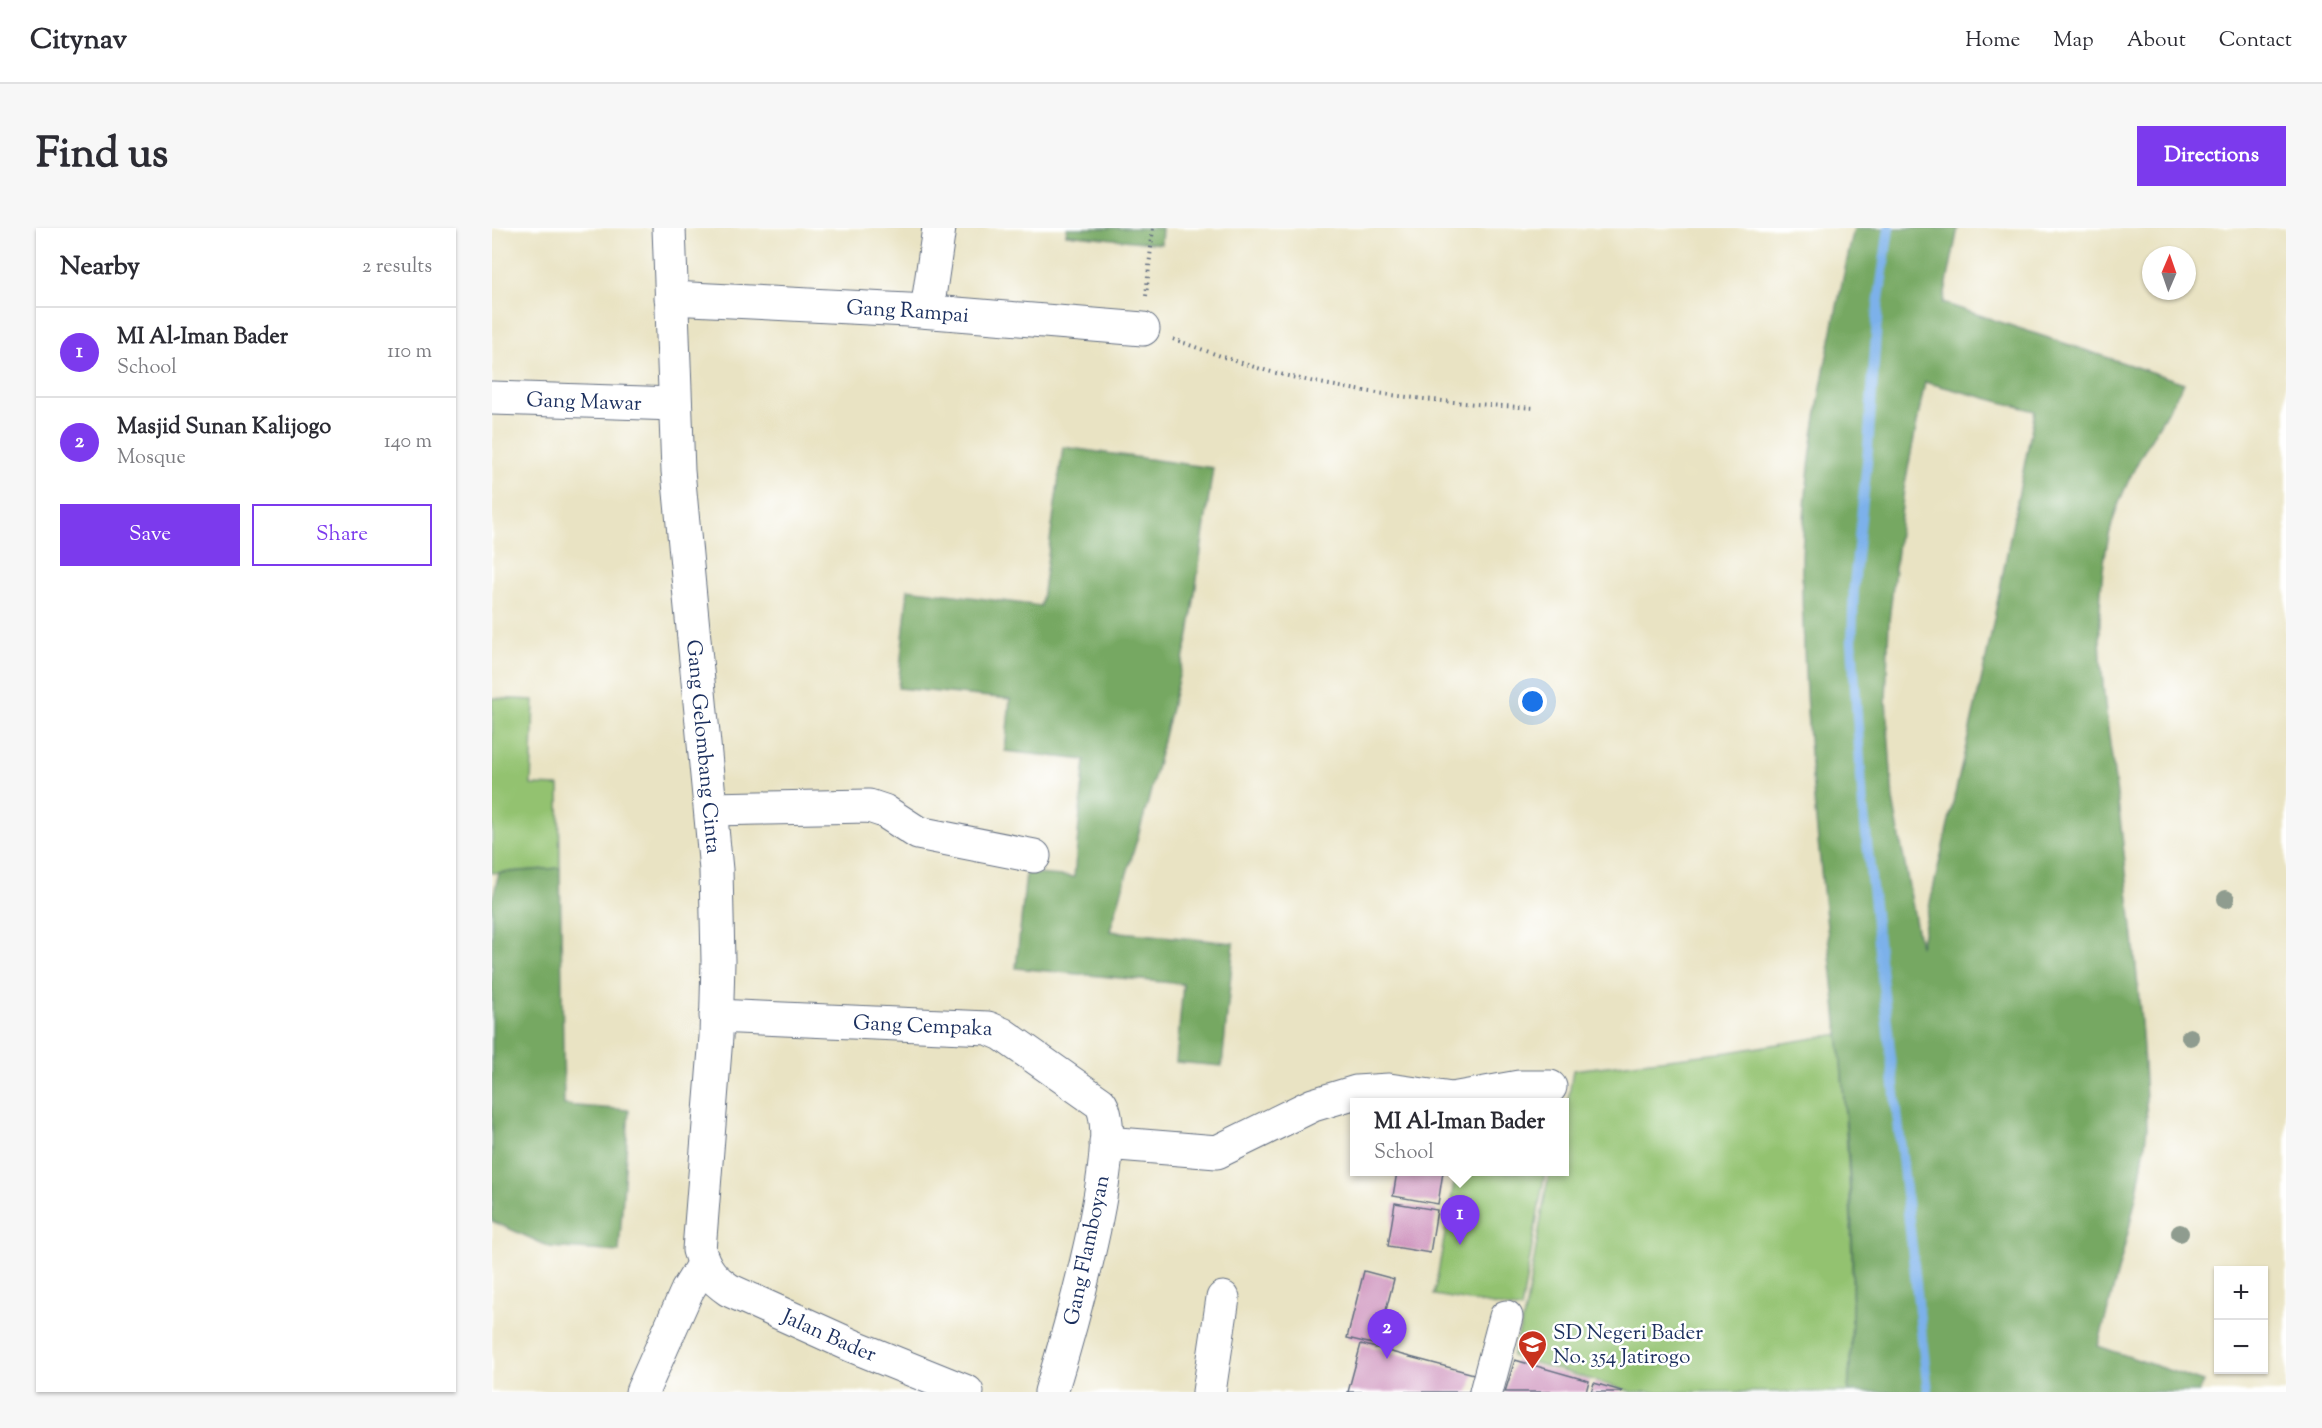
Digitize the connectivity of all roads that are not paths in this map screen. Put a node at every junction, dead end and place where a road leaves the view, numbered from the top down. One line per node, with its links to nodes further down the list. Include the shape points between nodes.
1 (669, 228): 3 (street, Gang Gelombang Cinta)
2 (939, 228): 4 (street)
3 (671, 298): 4 (street, Gang Rampai); 7 (street, Gang Gelombang Cinta)
4 (927, 311): 5 (street, Gang Rampai)
5 (1143, 329)
6 (492, 398): 7 (street, Gang Mawar)
7 (675, 404): 8 (street, Gang Gelombang Cinta)
8 (711, 809): 9 (street, via 869,806 918,833); 10 (street, Gang Gelombang Cinta, via 718,961)
9 (1034, 856)
10 (716, 1016): 14 (street, Gang Cempaka, via 988,1028); 16 (street, Gang Gelombang Cinta, via 699,1231)
11 (1550, 1087): 13 (street, via 1519,1087)
12 (1445, 1098): 15 (street, via 1389,1090 1356,1092 1313,1105 1217,1152)
13 (1458, 1098)
14 (1103, 1107): 15 (street, Gang Flamboyan, via 1107,1116)
15 (1106, 1143): 21 (street, Gang Flamboyan, via 1080,1293)
16 (703, 1265): 19 (street, via 677,1311); 20 (street, Jalan Bader, via 712,1278 729,1290)
17 (1223, 1298): 22 (street)
18 (1506, 1317): 23 (street)
19 (642, 1392)
20 (967, 1392)
21 (1051, 1392)
22 (1209, 1392)
23 (1486, 1392)

